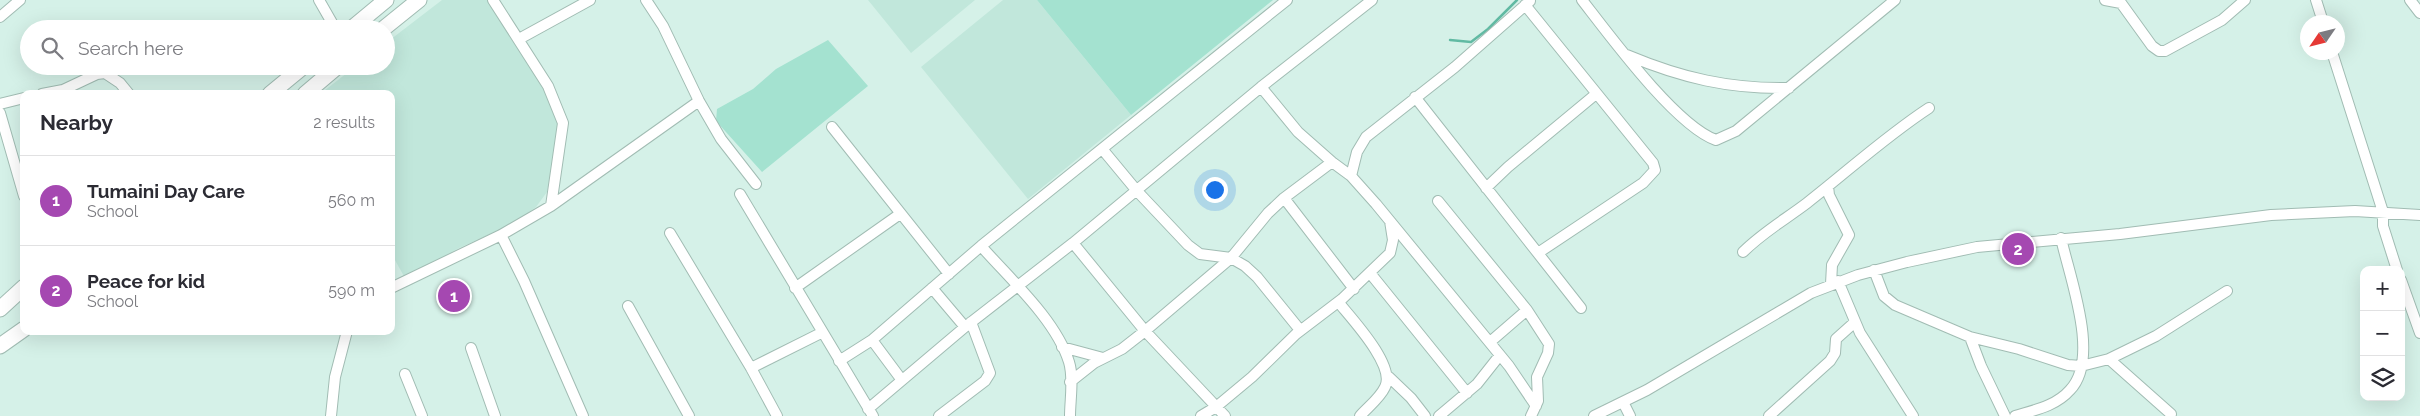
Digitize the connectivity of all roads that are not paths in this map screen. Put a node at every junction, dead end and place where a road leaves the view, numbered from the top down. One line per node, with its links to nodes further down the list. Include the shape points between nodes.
1 (20, 0): 20 (street)
2 (319, 0): 21 (street)
3 (386, 0): 22 (highway)
4 (419, 0): 23 (highway)
5 (493, 0): 24 (street)
6 (590, 0): 24 (street)
7 (646, 0): 40 (street, via 663,26)
8 (1287, 0): 45 (street)
9 (1372, 0): 31 (street)
10 (1582, 0): 25 (street)
11 (1895, 0): 32 (street)
12 (2104, 0): 17 (street)
13 (2245, 0): 17 (street, via 2222,20 2165,51 2152,46)
14 (2316, 0): 19 (street)
15 (2410, 0): 18 (street)
16 (1528, 2): 37 (street); 38 (street)
17 (2122, 2)
18 (2420, 12)
19 (2321, 15)
20 (0, 18)
21 (330, 20)
22 (362, 20)
23 (395, 20)
24 (519, 39): 56 (street, via 548,86 563,123)
25 (1626, 55): 32 (street, via 1711,83); 32 (street, via 1671,106 1702,133 1716,140 1736,131)
26 (2334, 60): 57 (street)
27 (95, 75): 33 (street)
28 (108, 75): 34 (street)
29 (293, 75): 35 (highway)
30 (327, 75): 36 (highway)
31 (1261, 87): 46 (street, via 1298,132); 52 (street)
32 (1789, 88)
33 (64, 90)
34 (126, 90)
35 (275, 90)
36 (310, 90)
37 (1596, 94): 51 (street); 66 (street, via 1655,170 1643,183)
38 (1415, 98): 47 (street, via 1357,152); 51 (street)
39 (20, 99): 41 (street)
40 (699, 101): 49 (street, via 721,139); 56 (street)
41 (0, 104)
42 (1929, 108): 50 (street)
43 (0, 113): 48 (street)
44 (832, 127): 58 (street)
45 (1103, 150): 52 (street); 65 (street)
46 (1332, 162): 47 (street); 54 (street)
47 (1351, 176): 60 (street)
48 (20, 182)
49 (756, 184)
50 (1828, 186): 67 (street, via 1758,236); 73 (street, via 1829,196 1849,234 1832,265)
51 (1486, 188): 66 (street)
52 (1138, 191): 64 (street); 68 (street, via 1200,254)
53 (740, 194): 76 (street)
54 (1284, 198): 68 (street, via 1268,212); 78 (street)
55 (1438, 201): 86 (street)
56 (551, 206): 62 (street)
57 (2382, 212): 59 (street); 63 (street, via 2271,215); 69 (street)
58 (900, 214): 72 (street); 76 (street)
59 (2420, 215)
60 (1389, 220): 71 (street, via 1393,240 1390,253); 97 (street)
61 (670, 233): 106 (street)
62 (501, 234): 74 (street); 120 (street)
63 (2061, 238): 70 (street, via 1977,247); 105 (street, via 2082,331)
64 (1073, 243): 75 (street); 90 (street)
65 (981, 246): 72 (street); 75 (street)
66 (1538, 252): 84 (street)
67 (1744, 252)
68 (1231, 258): 89 (street, via 1257,277); 90 (street)
69 (2396, 266)
70 (1874, 270): 73 (street); 95 (street, via 1884,296 1895,305)
71 (1370, 273): 78 (street); 111 (street)
72 (948, 274): 77 (street)
73 (1834, 283): 87 (street); 112 (street)
74 (395, 286)
75 (1017, 287): 88 (street); 99 (street, via 1035,306)
76 (795, 288): 92 (street)
77 (932, 288): 88 (street); 96 (street)
78 (1354, 289): 82 (street)
79 (20, 291): 85 (highway)
80 (2405, 291): 93 (street)
81 (2227, 292): 103 (street, via 2156,336)
82 (1338, 303): 89 (street); 108 (street, via 1366,337)
83 (628, 306): 121 (street)
84 (1581, 308)
85 (0, 309)
86 (1527, 310): 97 (street); 114 (street, via 1549,344 1537,377 1539,393)
87 (1855, 322): 132 (street, via 1836,339 1836,353 1830,361); 133 (street)
88 (968, 324): 109 (street); 123 (street, via 990,373)
89 (1300, 330): 113 (street)
90 (1145, 331): 102 (street); 113 (street)
91 (20, 332): 98 (highway)
92 (821, 333): 104 (street); 106 (street)
93 (2420, 333)
94 (346, 335): 117 (street, via 335,377)
95 (1970, 337): 105 (street, via 2019,349 2055,363); 134 (street)
96 (872, 340): 104 (street); 109 (street)
97 (1490, 342): 101 (street)
98 (0, 346)
99 (1062, 346): 102 (street); 110 (street, via 1070,364)
100 (471, 348): 119 (street)
101 (1500, 355): 111 (street); 114 (street)
102 (1103, 358): 110 (street)
103 (2110, 359): 105 (street); 116 (street)
104 (839, 361): 115 (street)
105 (2082, 366): 135 (street, via 2076,383 2062,397 2045,407)
106 (751, 368): 122 (street)
107 (405, 374): 118 (street)
108 (1389, 377): 127 (street, via 1385,388); 128 (street)
109 (901, 379): 115 (street)
110 (1070, 382): 124 (street)
111 (1468, 393): 129 (street)
112 (1623, 402): 130 (street); 131 (street)
113 (1216, 407): 125 (street); 126 (street)
114 (1534, 411)
115 (870, 412)
116 (2171, 414)
117 (331, 416)
118 (422, 416)
119 (495, 416)
120 (583, 416)
121 (690, 416)
122 (777, 416)
123 (939, 416)
124 (1070, 416)
125 (1201, 416)
126 (1225, 416)
127 (1360, 416)
128 (1425, 416)
129 (1439, 416)
130 (1594, 416)
131 (1630, 416)
132 (1769, 416)
133 (1913, 416)
134 (2005, 416)
135 (2015, 416)

